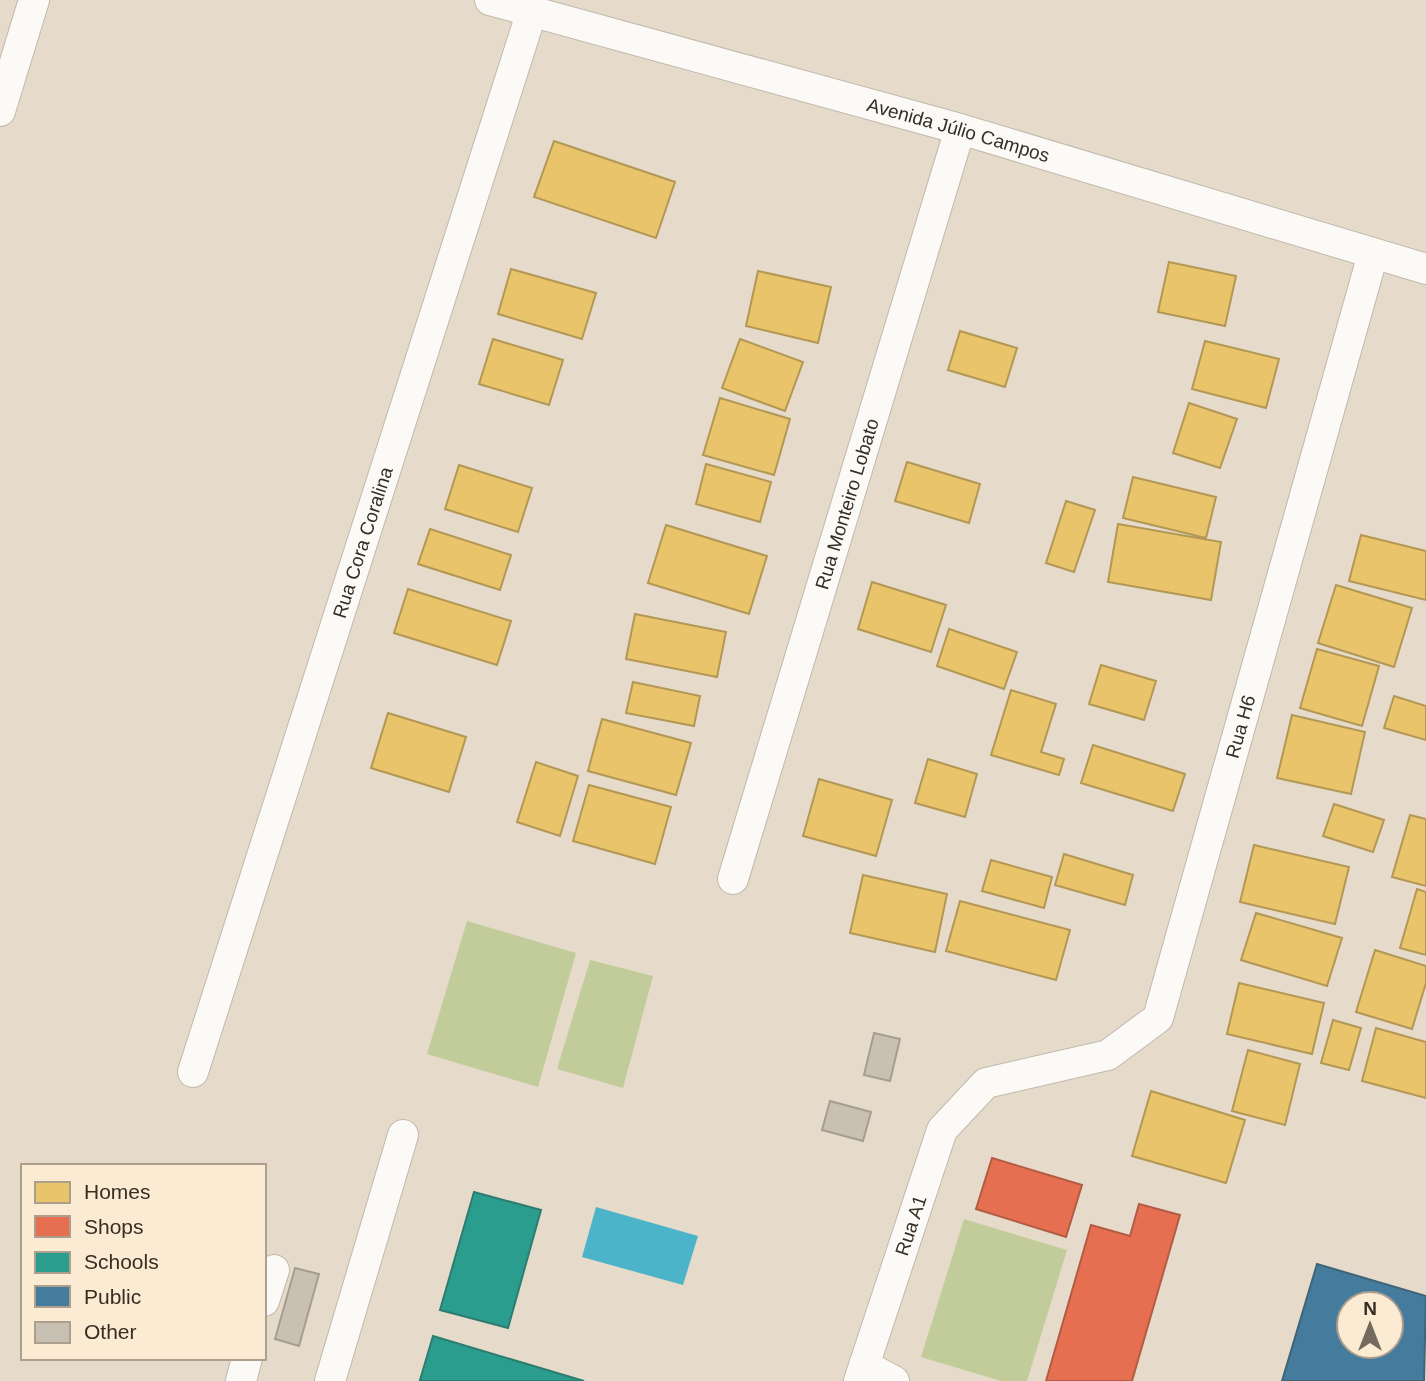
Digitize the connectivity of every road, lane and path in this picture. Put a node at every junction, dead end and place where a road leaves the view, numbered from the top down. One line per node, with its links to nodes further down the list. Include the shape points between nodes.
1 (34, 0): 4 (street)
2 (490, 0): 3 (street, Avenida Júlio Campos)
3 (532, 11): 5 (street, Avenida Júlio Campos); 9 (street, Rua Cora Coralina)
4 (0, 111)
5 (960, 129): 6 (street, Avenida Júlio Campos); 8 (street, Rua Monteiro Lobato)
6 (1374, 254): 7 (street, Avenida Júlio Campos); 10 (street, Rua H6, via 1158,1018 1108,1055)
7 (1426, 269)
8 (733, 879)
9 (192, 1072)
10 (986, 1083): 15 (street, Rua A1, via 942,1129)
11 (403, 1135): 17 (street)
12 (274, 1270): 13 (street)
13 (266, 1295)
14 (246, 1360): 16 (street)
15 (861, 1373): 18 (street)
16 (241, 1381)
17 (330, 1381)
18 (894, 1381)

